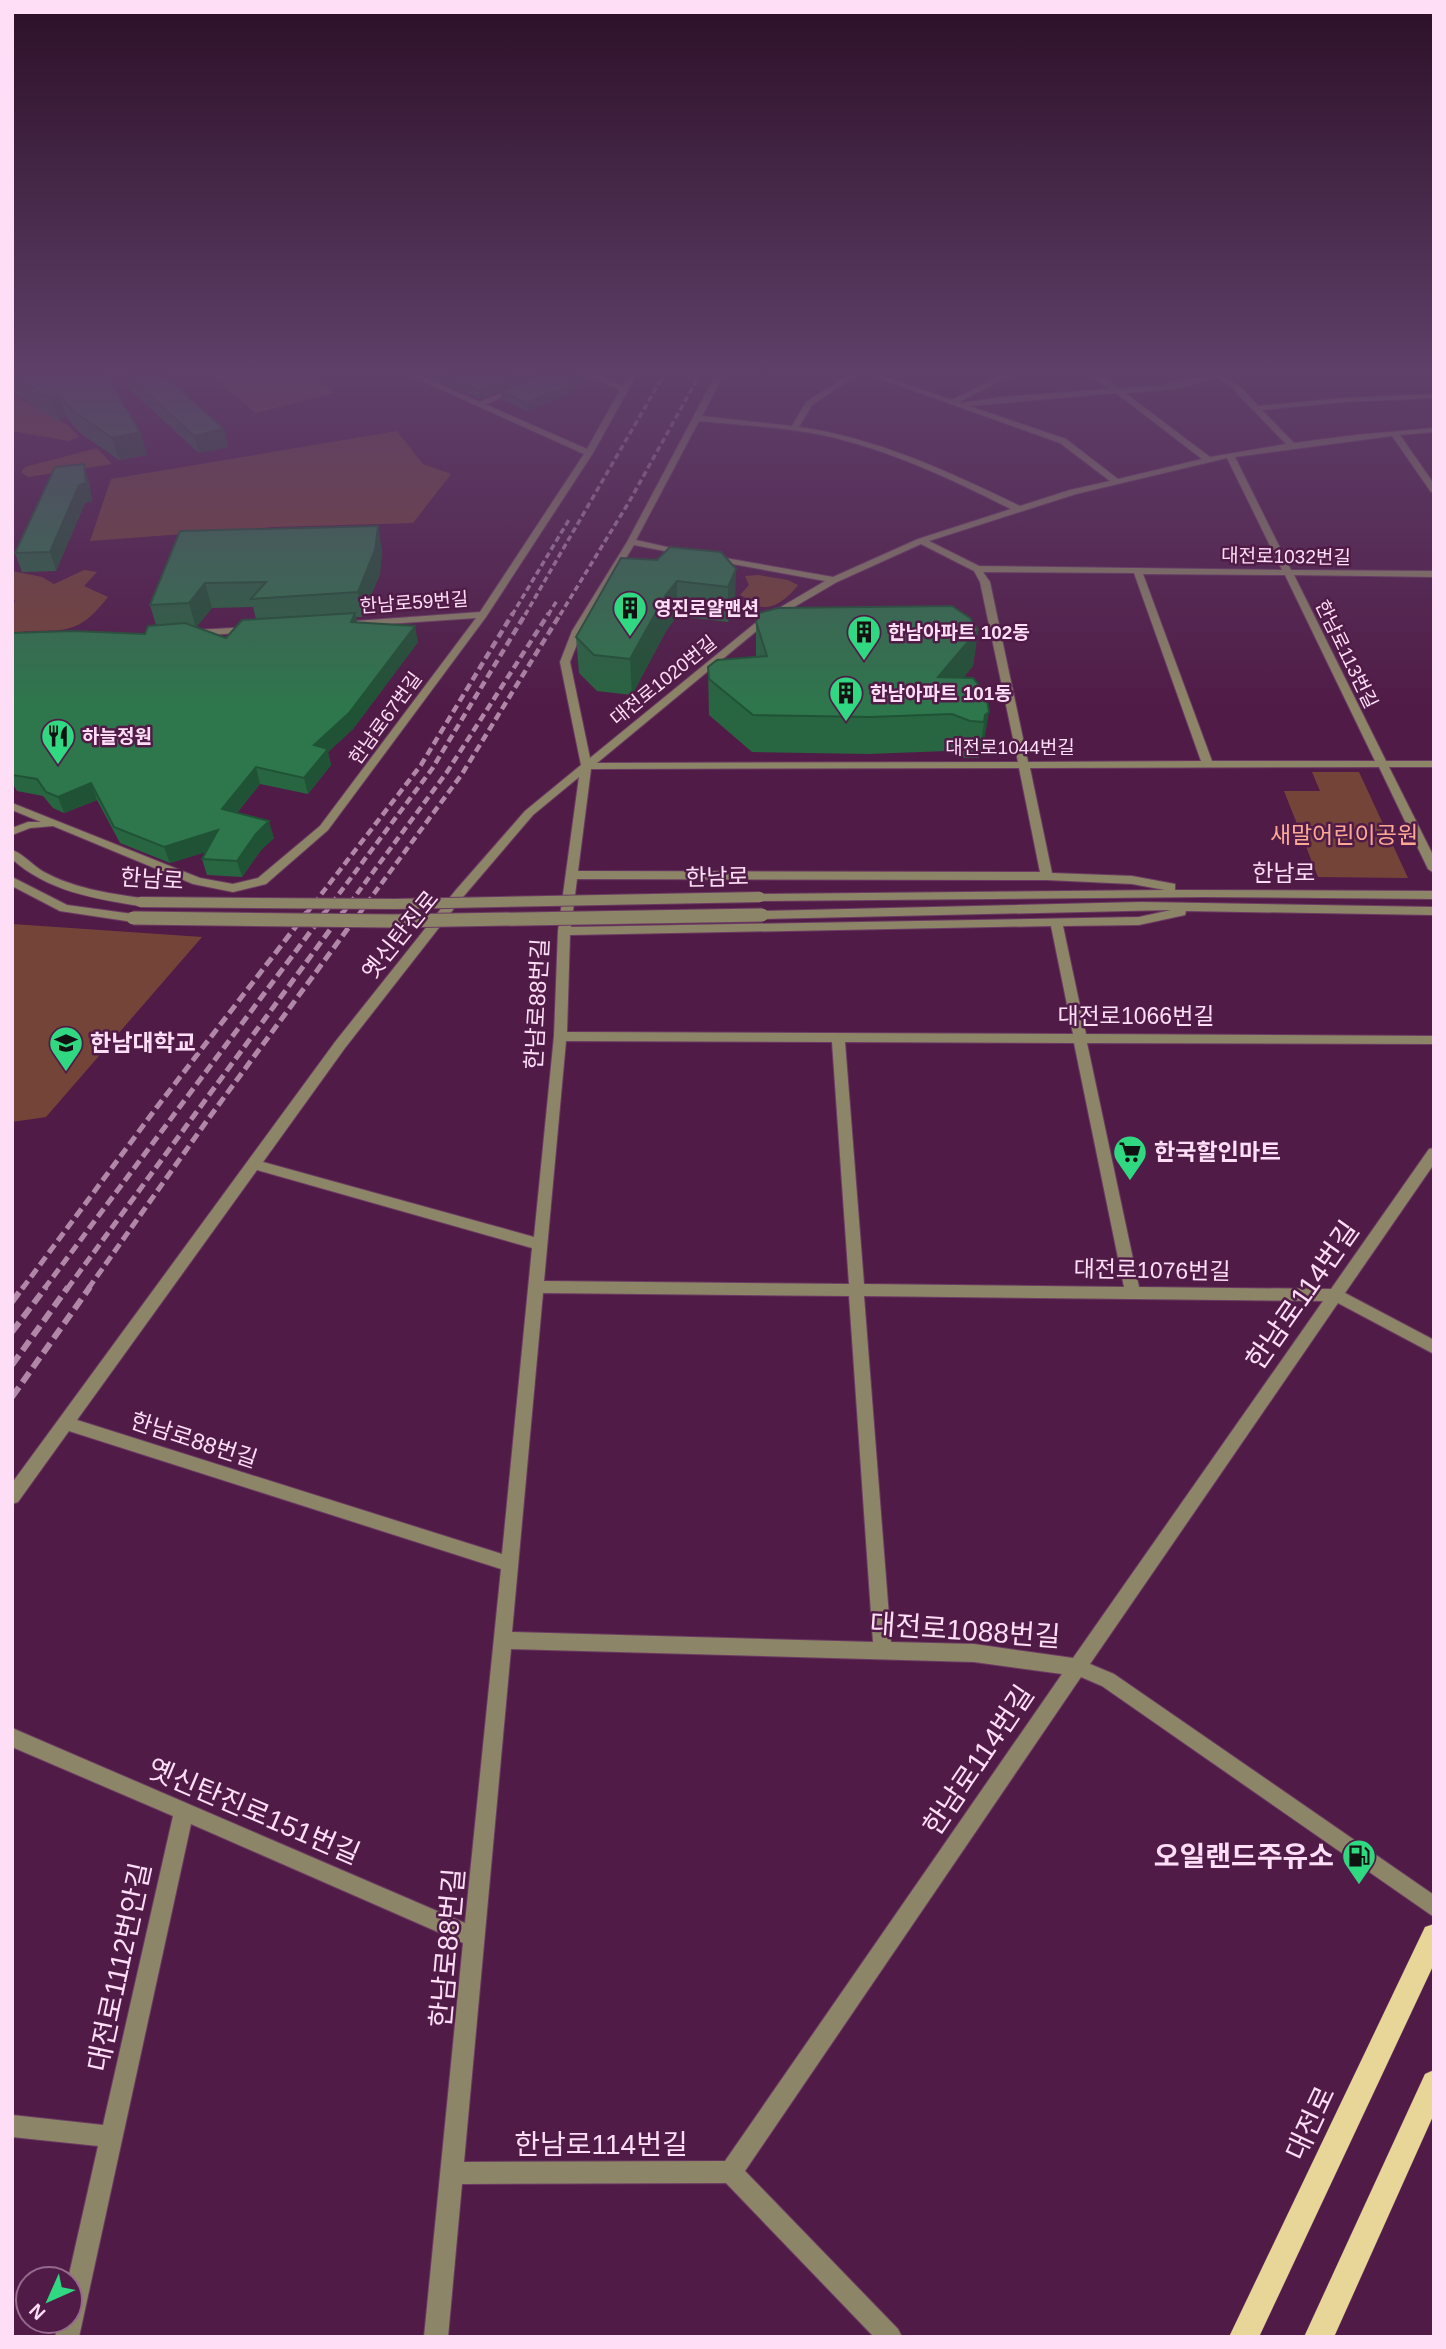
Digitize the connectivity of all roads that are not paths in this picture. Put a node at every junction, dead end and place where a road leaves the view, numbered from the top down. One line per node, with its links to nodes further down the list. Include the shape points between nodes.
1 (568, 486): 14 (street, 한남로67번길)
2 (661, 486): 8 (street)
3 (973, 486): 6 (street)
4 (1099, 486): 6 (street, 대전로1020번길)
5 (1245, 486): 11 (street, 한남로113번길)
6 (1017, 509): 7 (street, 대전로1020번길)
7 (921, 541): 9 (street, 대전로1032번길); 13 (street, 대전로1020번길)
8 (631, 542): 13 (street); 22 (street, via 577,631 565,662)
9 (977, 569): 10 (street, 대전로1032번길); 19 (street, via 985,582)
10 (1138, 571): 11 (street, 대전로1032번길); 20 (street)
11 (1288, 573): 12 (street, 대전로1032번길); 21 (street, 한남로113번길)
12 (1434, 574)
13 (834, 580): 22 (street, 대전로1020번길, via 762,622)
14 (483, 615): 15 (street, 한남로59번길); 24 (street, 한남로67번길, via 324,828 262,881 233,888 197,881)
15 (331, 625)
16 (261, 629): 17 (street)
17 (178, 635)
18 (1434, 764): 21 (street, 대전로1044번길)
19 (1024, 765): 20 (street, 대전로1044번길); 22 (street, 대전로1044번길); 29 (street)
20 (1208, 765): 21 (street, 대전로1044번길)
21 (1381, 765): 27 (street, 한남로113번길)
22 (586, 766): 28 (street, 한남로88번길); 41 (street, 옛신탄진로, via 528,813 459,894)
23 (12, 806): 24 (street, 한남로67번길)
24 (57, 825): 25 (street, via 28,825)
25 (12, 832)
26 (12, 853): 32 (street, 한남로, bridge, via 51,879 79,890 141,902)
27 (1434, 869)
28 (571, 875): 29 (street); 35 (street, 한남로88번길)
29 (1047, 876): 32 (street, via 1132,880)
30 (12, 881): 32 (street, 한남로, bridge, via 64,908 133,918 394,921 762,915)
31 (1434, 895): 32 (street, 한남로)
32 (1204, 900): 33 (street, 한남로); 34 (street, via 1139,921)
33 (1434, 911)
34 (1056, 923): 35 (street); 38 (street)
35 (564, 930): 36 (street, 한남로88번길)
36 (560, 1036): 37 (street, 대전로1066번길); 42 (street, 한남로88번길)
37 (838, 1038): 38 (street, 대전로1066번길); 44 (street)
38 (1080, 1038): 39 (street, 대전로1066번길); 45 (street)
39 (1434, 1040)
40 (1434, 1153): 46 (street, 한남로114번길)
41 (253, 1164): 42 (street); 48 (street, 옛신탄진로)
42 (541, 1245): 43 (street, 한남로88번길)
43 (537, 1287): 44 (street, 대전로1076번길); 50 (street, 한남로88번길)
44 (856, 1290): 45 (street, 대전로1076번길); 52 (street)
45 (1133, 1293): 46 (street, 대전로1076번길)
46 (1336, 1295): 47 (street, 대전로1076번길); 53 (street, 한남로114번길)
47 (1434, 1348)
48 (65, 1423): 49 (street, 옛신탄진로); 50 (street, 한남로88번길)
49 (12, 1497)
50 (510, 1564): 51 (street, 한남로88번길)
51 (503, 1640): 52 (street, 대전로1088번길); 58 (street, 한남로88번길)
52 (883, 1651): 53 (street, 대전로1088번길, via 974,1653)
53 (1077, 1667): 56 (street, 대전로1088번길, via 1108,1681); 62 (street, 한남로114번길)
54 (12, 1737): 55 (street, 옛신탄진로151번길)
55 (184, 1811): 58 (street, 옛신탄진로151번길); 61 (street, 대전로1112번안길)
56 (1434, 1907)
57 (1434, 1936): 67 (main road, 대전로)
58 (474, 1937): 63 (street, 한남로88번길)
59 (1434, 2083): 68 (main road)
60 (12, 2126): 61 (street)
61 (112, 2137): 64 (street, 대전로1112번안길)
62 (730, 2172): 63 (street, 한남로114번길); 66 (street)
63 (452, 2173): 65 (street, 한남로88번길)
64 (67, 2337)
65 (436, 2337)
66 (890, 2337)
67 (1244, 2337)
68 (1319, 2337)

